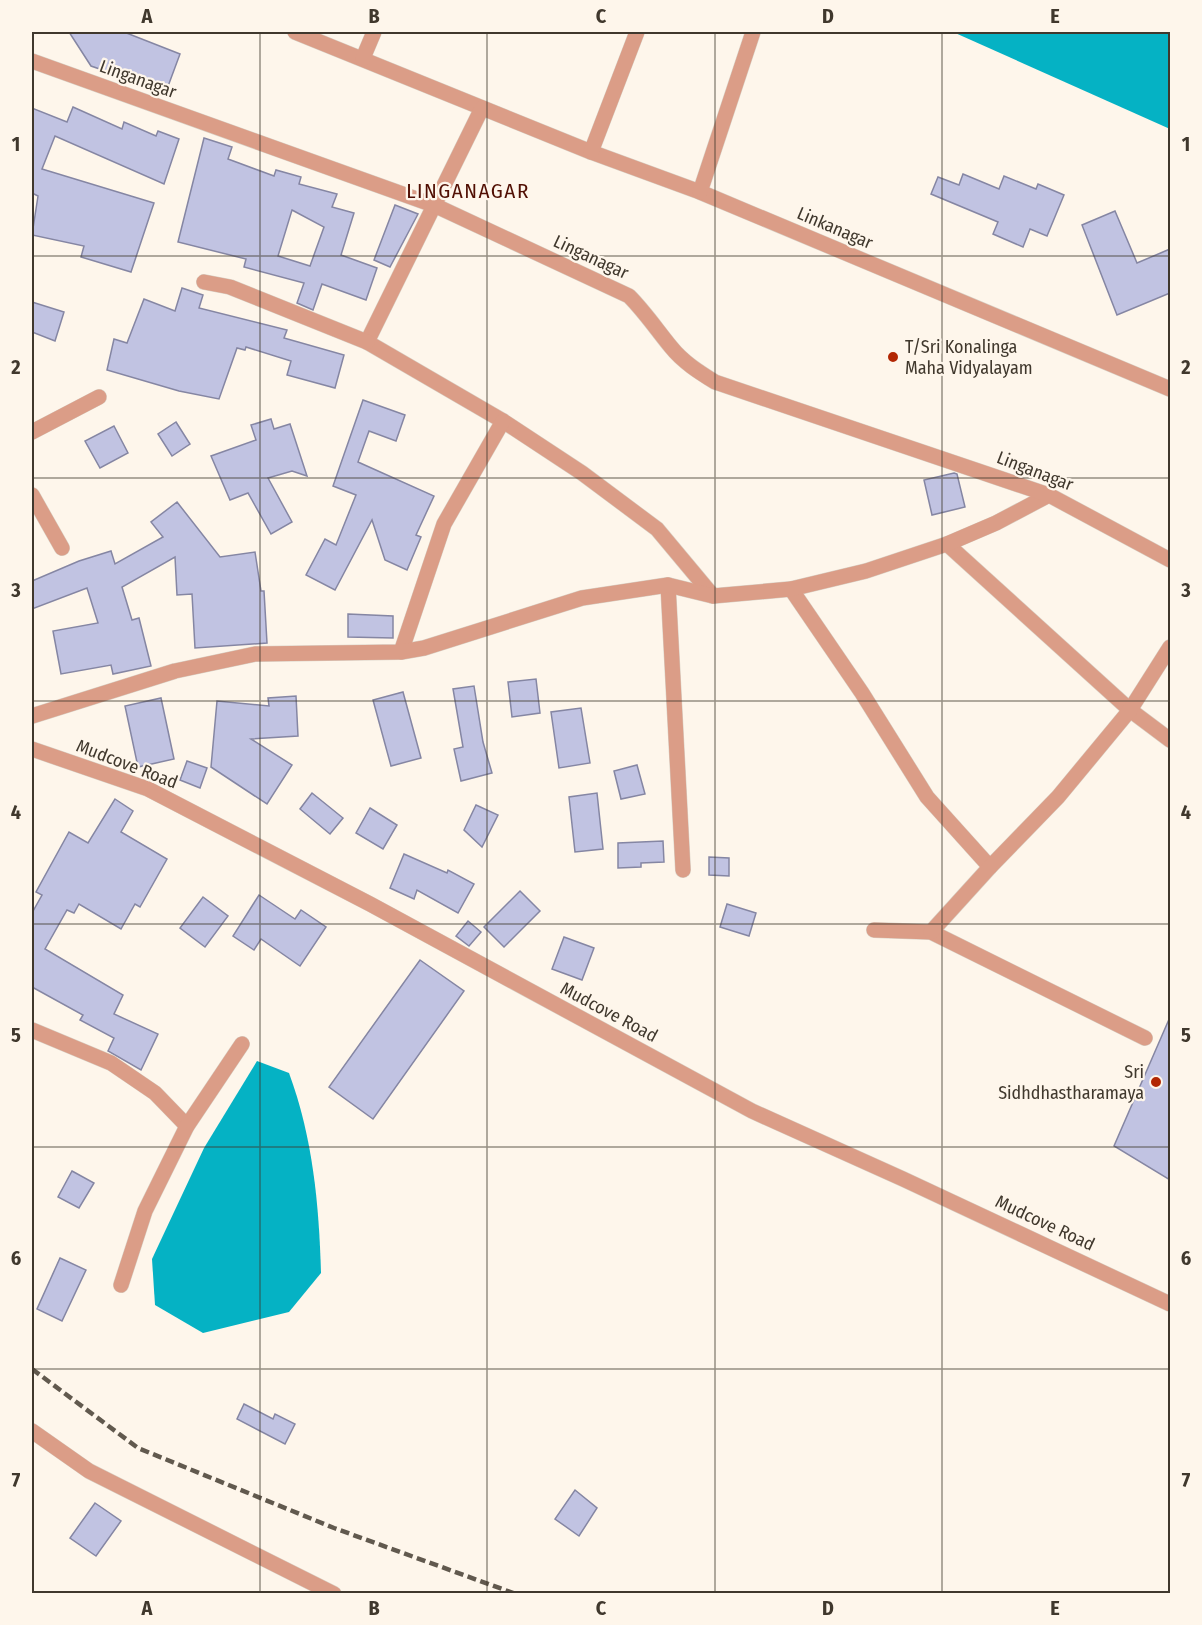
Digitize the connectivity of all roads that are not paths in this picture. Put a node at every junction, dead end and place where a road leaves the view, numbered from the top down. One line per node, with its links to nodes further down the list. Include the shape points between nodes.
1 (295, 32): 5 (street, Linkanagar)
2 (374, 32): 5 (street)
3 (637, 32): 8 (street)
4 (753, 32): 9 (street)
5 (363, 58): 7 (street, Linkanagar)
6 (32, 61): 10 (street, Linganagar)
7 (482, 108): 8 (street, Linkanagar); 10 (street)
8 (591, 152): 9 (street, Linkanagar)
9 (700, 192): 13 (street, Linkanagar)
10 (436, 206): 12 (street); 18 (street, Linganagar, via 629,297 645,311 672,349 715,382)
11 (204, 282): 12 (street, via 230,288)
12 (367, 342): 15 (street)
13 (1170, 390)
14 (99, 397): 16 (street)
15 (503, 421): 24 (street, via 657,529); 26 (street, via 444,524)
16 (32, 432)
17 (32, 495): 20 (street)
18 (1049, 495): 19 (street); 21 (street, Linganagar)
19 (947, 544): 23 (street, via 866,571); 27 (street)
20 (62, 548)
21 (1170, 560)
22 (668, 585): 24 (street); 26 (street, via 582,598); 32 (street)
23 (791, 589): 24 (street); 31 (street, via 927,797)
24 (713, 596)
25 (1170, 647): 27 (street)
26 (401, 652): 28 (street, via 255,654 175,671)
27 (1130, 710): 29 (street); 31 (street, via 1058,797)
28 (32, 716)
29 (1170, 740)
30 (32, 749): 40 (street, Mudcove Road, via 148,789 752,1111)
31 (990, 867): 34 (street)
32 (683, 870)
33 (874, 930): 34 (street)
34 (932, 932): 36 (street)
35 (32, 1030): 38 (street, via 111,1063 155,1093)
36 (1144, 1038)
37 (242, 1044): 38 (street)
38 (188, 1126): 39 (street, via 145,1211)
39 (121, 1285)
40 (1170, 1304)
41 (32, 1431): 42 (street, via 89,1471)
42 (334, 1593)

